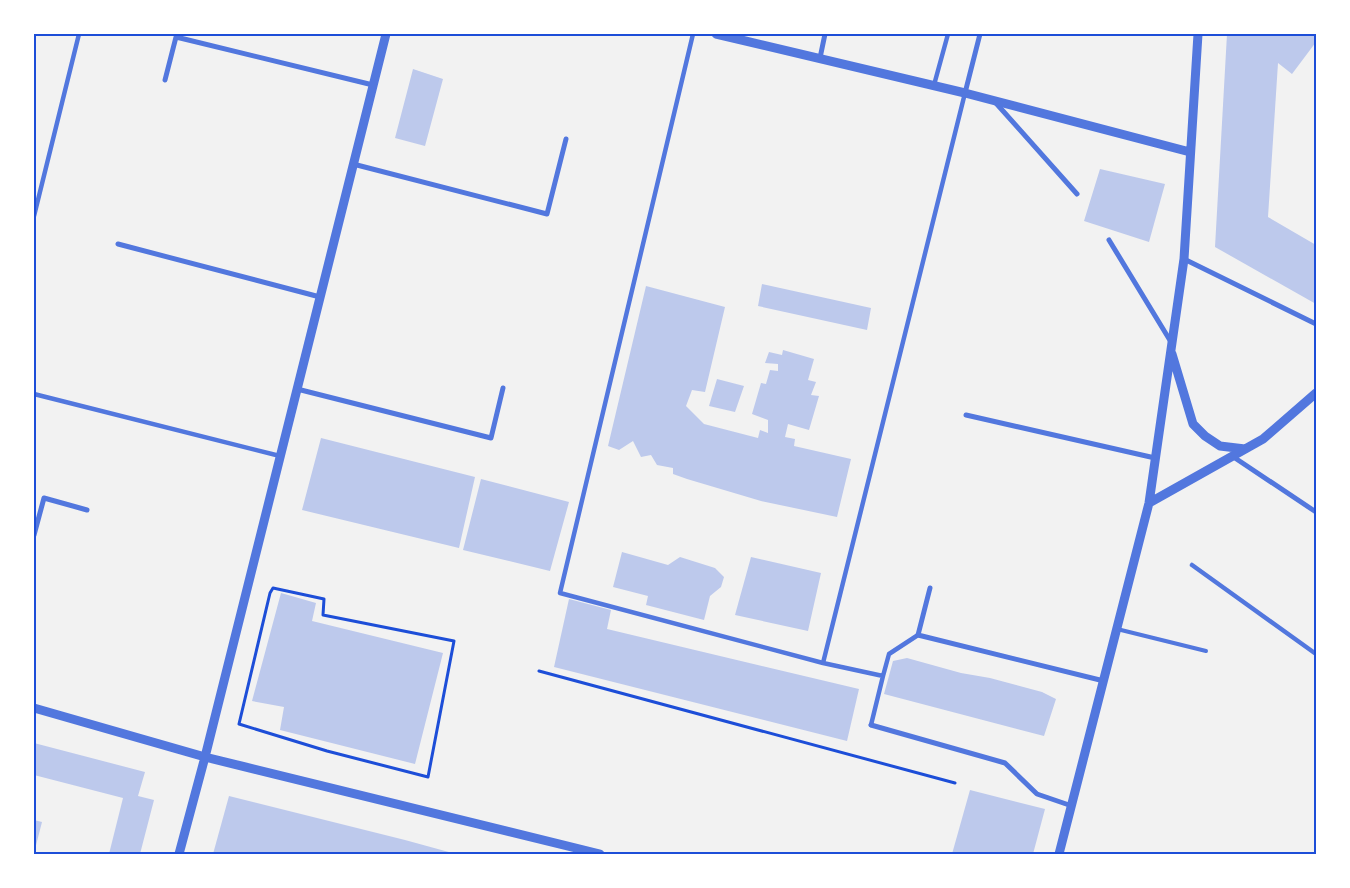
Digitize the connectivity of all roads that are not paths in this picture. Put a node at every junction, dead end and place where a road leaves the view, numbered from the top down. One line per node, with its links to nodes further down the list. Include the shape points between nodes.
1 (79, 34): 19 (street)
2 (386, 34): 11 (street)
3 (693, 34): 45 (street, via 560,593)
4 (716, 34): 9 (street)
5 (825, 34): 9 (street)
6 (948, 34): 12 (street)
7 (980, 34): 13 (street)
8 (1198, 34): 16 (street)
9 (820, 58): 12 (street)
10 (165, 80): 11 (street, via 176,37)
11 (373, 85): 17 (street)
12 (934, 85): 13 (street)
13 (965, 93): 14 (street); 45 (street)
14 (993, 100): 16 (street); 18 (street)
15 (566, 139): 17 (street, via 547,214)
16 (1190, 152): 22 (street)
17 (354, 164): 23 (street)
18 (1077, 194)
19 (34, 216)
20 (1109, 240): 25 (street)
21 (118, 244): 23 (street)
22 (1184, 259): 24 (street); 25 (street)
23 (320, 297): 27 (street)
24 (1316, 324)
25 (1171, 346): 31 (street, via 1194,424 1220,446); 34 (street)
26 (502, 388): 27 (street, via 491,438)
27 (297, 389): 32 (street)
28 (1316, 393): 31 (street, via 1264,439)
29 (34, 394): 32 (street)
30 (966, 415): 34 (street)
31 (1245, 449): 33 (street)
32 (280, 456): 50 (street)
33 (1232, 456): 35 (street); 37 (street)
34 (1155, 458): 35 (street)
35 (1149, 503): 41 (street)
36 (86, 510): 38 (street, via 44,498)
37 (1316, 512)
38 (34, 535)
39 (1192, 565): 44 (street)
40 (930, 588): 42 (street)
41 (1117, 629): 43 (lane); 47 (street)
42 (918, 634): 46 (street, via 889,654); 47 (street)
43 (1206, 651)
44 (1316, 654)
45 (824, 663): 46 (street)
46 (883, 676): 49 (street)
47 (1104, 680): 51 (street)
48 (34, 708): 50 (street)
49 (871, 724): 51 (street, via 1005,763 1037,794)
50 (205, 757): 52 (street); 53 (street)
51 (1072, 806): 54 (street)
52 (179, 854)
53 (600, 854)
54 (1059, 854)

